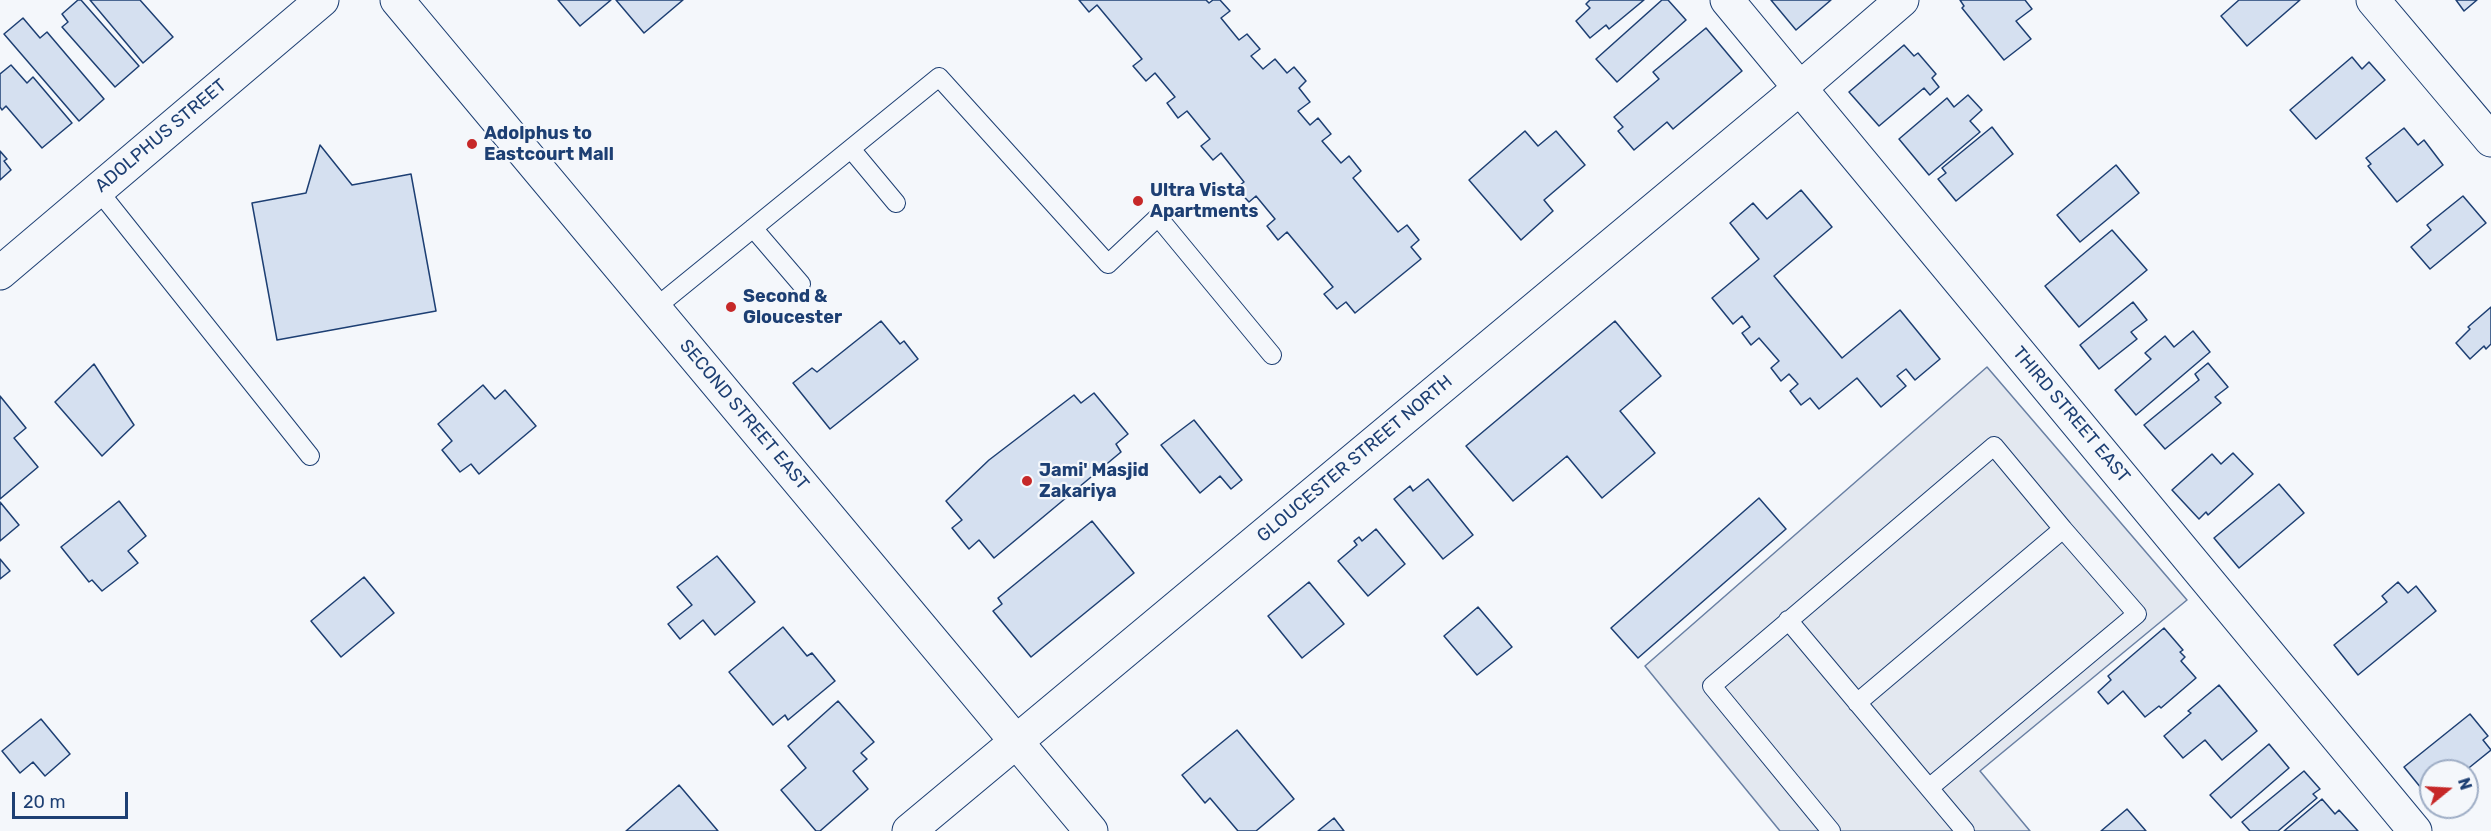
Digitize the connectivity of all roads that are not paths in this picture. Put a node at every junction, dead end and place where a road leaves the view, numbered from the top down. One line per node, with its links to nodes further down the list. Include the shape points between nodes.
1 (322, 0): 9 (street, ADOLPHUS STREET)
2 (397, 0): 14 (street, SECOND STREET EAST)
3 (1727, 0): 6 (street, THIRD STREET EAST)
4 (1902, 0): 6 (street, GLOUCESTER STREET NORTH)
5 (2373, 0): 7 (street)
6 (1800, 88): 20 (street, GLOUCESTER STREET NORTH); 26 (street, THIRD STREET EAST)
7 (2491, 140)
8 (850, 149): 10 (lane); 11 (lane); 15 (lane, via 939,77 1108,264 1158,217)
9 (98, 190): 12 (street, ADOLPHUS STREET); 16 (lane)
10 (896, 203)
11 (753, 228): 13 (lane); 14 (lane)
12 (0, 273)
13 (801, 284)
14 (655, 308): 20 (street, SECOND STREET EAST)
15 (1272, 355)
16 (310, 456)
17 (2063, 529): 18 (lane, via 1994,446); 19 (lane); 21 (lane, via 2137,614)
18 (1788, 620): 19 (lane); 24 (lane, via 1712,686)
19 (1857, 703): 21 (lane)
20 (1016, 742): 22 (street, GLOUCESTER STREET NORTH); 23 (street, SECOND STREET EAST)
21 (1929, 788): 25 (lane)
22 (909, 831)
23 (1091, 831)
24 (1831, 831)
25 (1965, 831)
26 (2415, 831)

